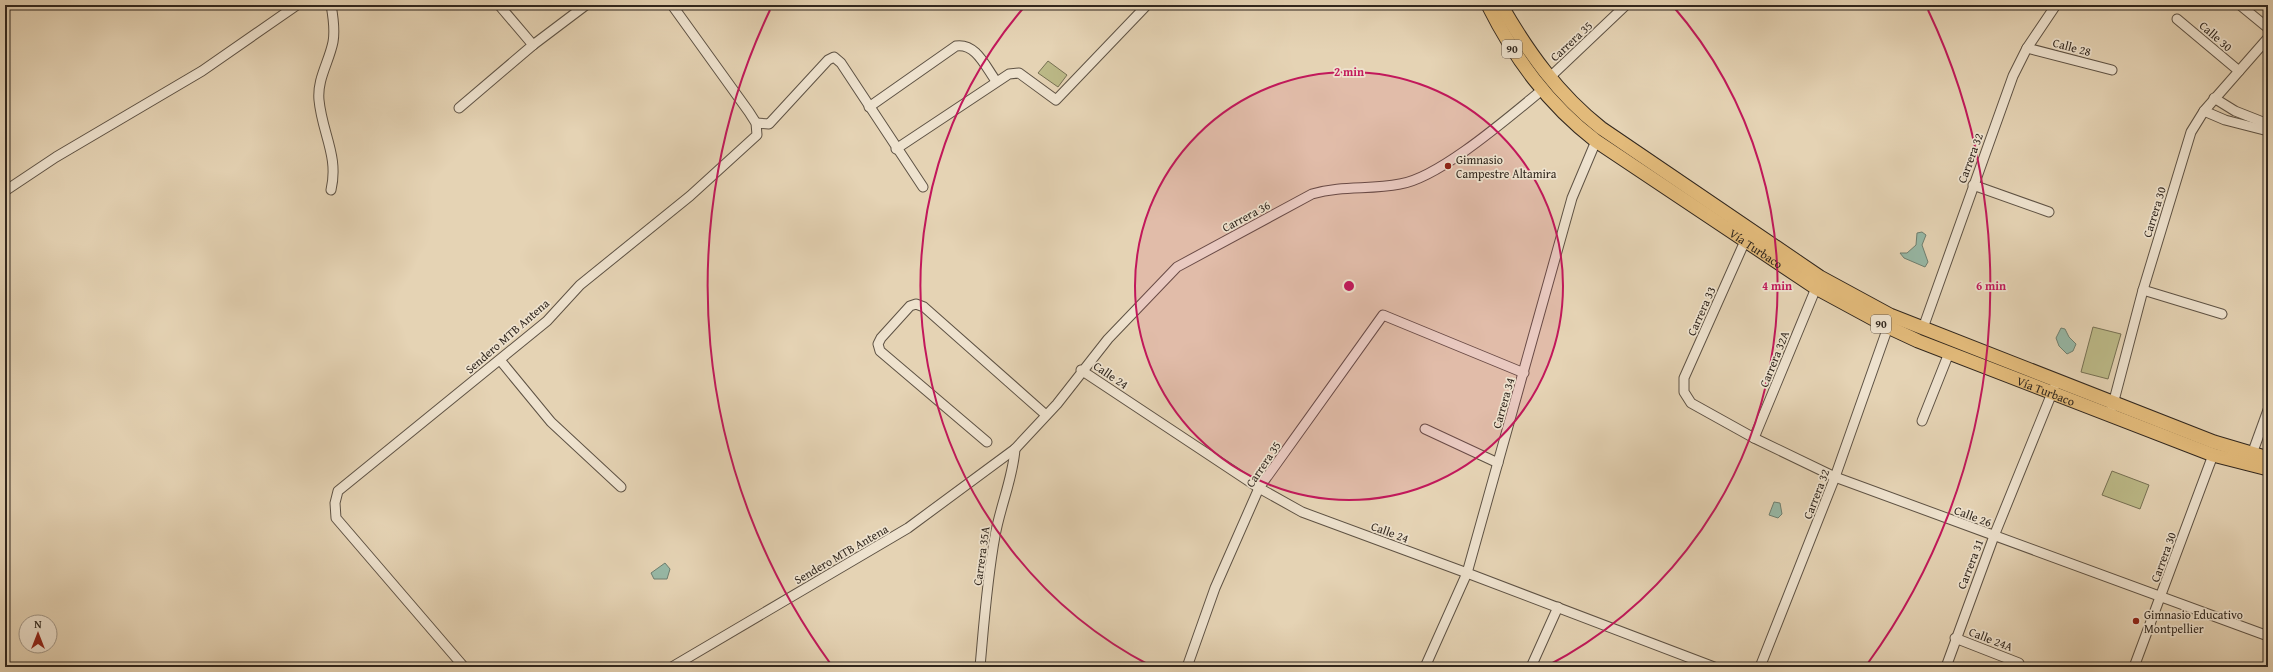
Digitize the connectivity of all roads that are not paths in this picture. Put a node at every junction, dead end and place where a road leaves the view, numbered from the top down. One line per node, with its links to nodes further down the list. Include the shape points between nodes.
1 (297, 5): 34 (street, via 202,71 56,157)
2 (331, 5): 33 (street, via 333,40 319,82 319,101 334,163 335,175)
3 (499, 5): 15 (street)
4 (586, 5): 15 (street)
5 (672, 5): 26 (street)
6 (1147, 5): 20 (street, via 1056,100 1019,73 1009,74)
7 (1488, 5): 21 (highway, Vía Turbaco / 90, via 1515,53)
8 (1501, 5): 19 (highway, Vía Turbaco / 90, via 1529,52)
9 (1626, 5): 19 (street, Carrera 35)
10 (2056, 5): 16 (street, Carrera 32)
11 (2240, 5): 13 (street)
12 (2177, 19): 18 (street, Calle 30)
13 (2268, 28)
14 (2268, 38): 18 (street, Carrera 30)
15 (533, 45): 24 (street)
16 (2027, 48): 17 (street, Calle 28); 31 (street, Carrera 32, via 2013,76)
17 (2112, 70)
18 (2239, 72): 22 (street, Carrera 30)
19 (1549, 78): 41 (highway, Vía Turbaco / 90, via 1580,112 1601,128 1788,256 1820,277 1878,308)
20 (996, 81): 23 (street, via 973,49 964,45 956,46); 30 (street)
21 (1542, 90): 29 (highway, Vía Turbaco / 90, via 1573,123); 44 (street, Carrera 36, via 1466,149 1428,174 1400,184 1333,188 1312,194 1177,267)
22 (2214, 98): 25 (street, Carrera 30); 27 (street, via 2246,116)
23 (870, 107): 26 (street, via 841,63 834,57 828,60 770,124); 30 (street)
24 (459, 108)
25 (2204, 111): 28 (street); 38 (street, Carrera 30, via 2191,132)
26 (756, 123): 43 (street, Sendero MTB Antena, via 757,134 742,150 690,196 580,285 547,321)
27 (2268, 124)
28 (2268, 132)
29 (1596, 142): 36 (highway, Vía Turbaco / 90); 45 (street, Carrera 34, via 1572,198)
30 (896, 149): 32 (street)
31 (1973, 185): 35 (street); 41 (street, Carrera 32)
32 (923, 187)
33 (331, 190)
34 (5, 191)
35 (2049, 212)
36 (1745, 240): 37 (highway, Vía Turbaco / 90); 47 (street, Carrera 33, via 1684,378)
37 (1816, 288): 40 (highway, Vía Turbaco / 90); 53 (street, Carrera 32A)
38 (2143, 290): 39 (street); 48 (street, Carrera 30)
39 (2222, 314)
40 (1888, 327): 42 (highway, Vía Turbaco / 90); 61 (street, Carrera 32)
41 (1923, 328): 46 (highway, Vía Turbaco / 90)
42 (1949, 353): 46 (highway, Vía Turbaco / 90); 51 (street)
43 (500, 360): 62 (street, via 551,422); 71 (street, Sendero MTB Antena, via 338,491 334,503 336,518)
44 (1081, 370): 50 (street, Carrera 36); 63 (street, Calle 24)
45 (1524, 373): 59 (street, Carrera 34); 63 (street, Carrera 35, via 1383,315)
46 (2054, 387): 48 (highway, Vía Turbaco / 90); 64 (street, Carrera 31)
47 (1684, 392): 53 (street, Calle 26, via 1690,403)
48 (2111, 410): 56 (highway, Vía Turbaco / 90); 57 (highway, Vía Turbaco / 90)
49 (2268, 410): 56 (street)
50 (1046, 415): 54 (street, via 924,307 916,304 910,306 881,338 878,344 880,351); 55 (street, Carrera 36)
51 (1922, 421)
52 (1425, 429): 59 (street)
53 (1754, 438): 61 (street, Calle 26)
54 (987, 442)
55 (1015, 449): 72 (street, Sendero MTB Antena, via 908,528); 73 (street, Carrera 35A, via 992,551)
56 (2252, 454): 58 (highway, Vía Turbaco / 90)
57 (2213, 455): 60 (highway, Vía Turbaco / 90); 66 (street, Carrera 30)
58 (2268, 458)
59 (1498, 463): 65 (street, Carrera 34)
60 (2268, 469)
61 (1836, 477): 64 (street, Calle 26); 78 (street, Carrera 32)
62 (621, 487)
63 (1259, 488): 65 (street, Calle 24, via 1302,512); 74 (street, Carrera 35, via 1215,588)
64 (1994, 536): 66 (street, Calle 26); 69 (street, Carrera 31)
65 (1467, 573): 67 (street, Calle 24); 75 (street, Carrera 34)
66 (2161, 597): 68 (street, Calle 26); 80 (street, Carrera 30)
67 (1558, 607): 76 (street); 77 (street, Calle 24)
68 (2268, 636)
69 (1955, 638): 70 (street, Calle 24A); 79 (street, Carrera 31)
70 (2019, 663)
71 (464, 667)
72 (672, 667)
73 (980, 667)
74 (1187, 667)
75 (1425, 667)
76 (1531, 667)
77 (1714, 667)
78 (1760, 667)
79 (1946, 667)
80 (2134, 667)

